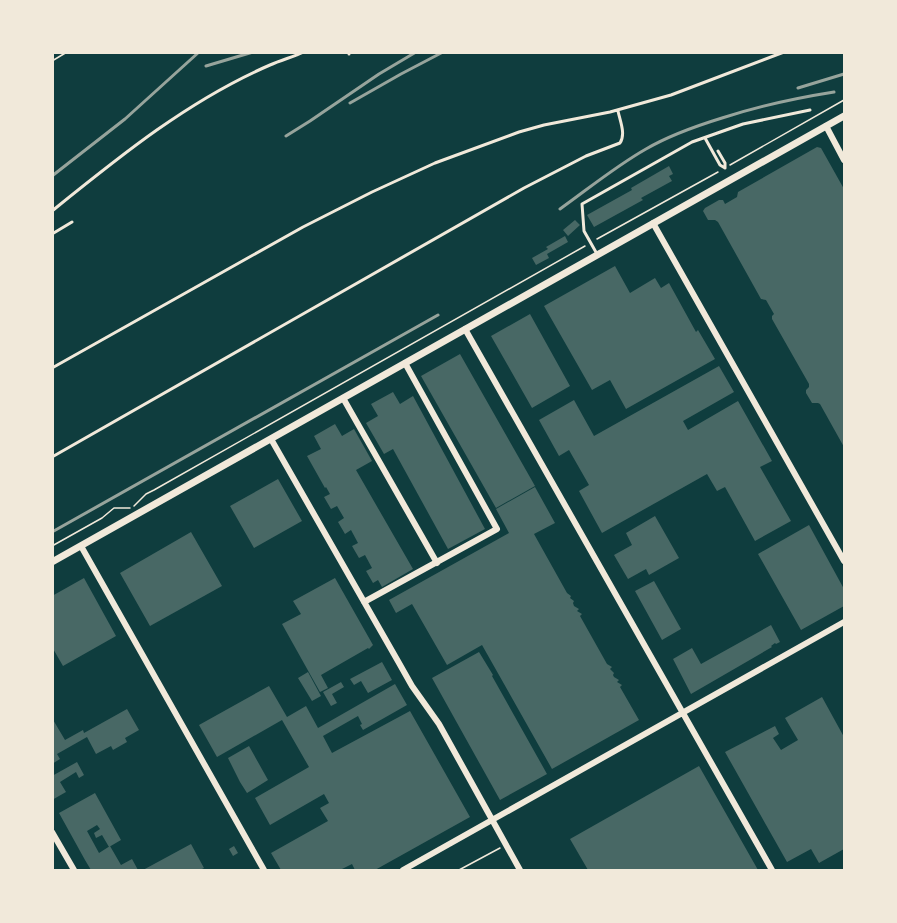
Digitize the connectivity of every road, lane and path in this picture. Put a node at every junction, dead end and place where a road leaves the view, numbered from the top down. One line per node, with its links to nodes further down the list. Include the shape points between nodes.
1 (67, 52): 4 (path)
2 (304, 52): 14 (lane, via 270,65 187,109)
3 (784, 52): 7 (lane, via 689,89)
4 (52, 61)
5 (844, 100): 13 (path)
6 (810, 110): 10 (lane, via 767,118)
7 (618, 111): 22 (lane, via 519,132 414,172 295,232); 25 (lane, via 623,134 620,143 524,188)
8 (844, 116): 9 (street)
9 (825, 126): 12 (street); 16 (street)
10 (705, 138): 13 (lane); 18 (lane, via 582,204 584,231)
11 (718, 151): 13 (lane)
12 (844, 160)
13 (725, 168): 18 (path)
14 (52, 211)
15 (72, 222): 17 (lane)
16 (653, 223): 19 (street); 28 (street)
17 (52, 234)
18 (591, 243): 19 (lane); 26 (path, via 154,490 131,508 113,509)
19 (598, 255): 20 (street)
20 (465, 328): 21 (street); 33 (street)
21 (405, 363): 23 (street); 30 (street, via 497,529)
22 (52, 369)
23 (343, 398): 24 (street); 30 (street)
24 (271, 438): 27 (street); 31 (street)
25 (52, 457)
26 (52, 546)
27 (81, 546): 29 (street); 38 (street)
28 (844, 561)
29 (52, 562)
30 (437, 563): 31 (street)
31 (364, 602): 34 (street)
32 (844, 622): 33 (street)
33 (683, 713): 34 (street); 42 (street)
34 (492, 820): 36 (street); 39 (street)
35 (52, 832): 37 (street)
36 (506, 844): 40 (path); 41 (street)
37 (74, 870)
38 (264, 870)
39 (403, 870)
40 (459, 870)
41 (520, 870)
42 (772, 870)

